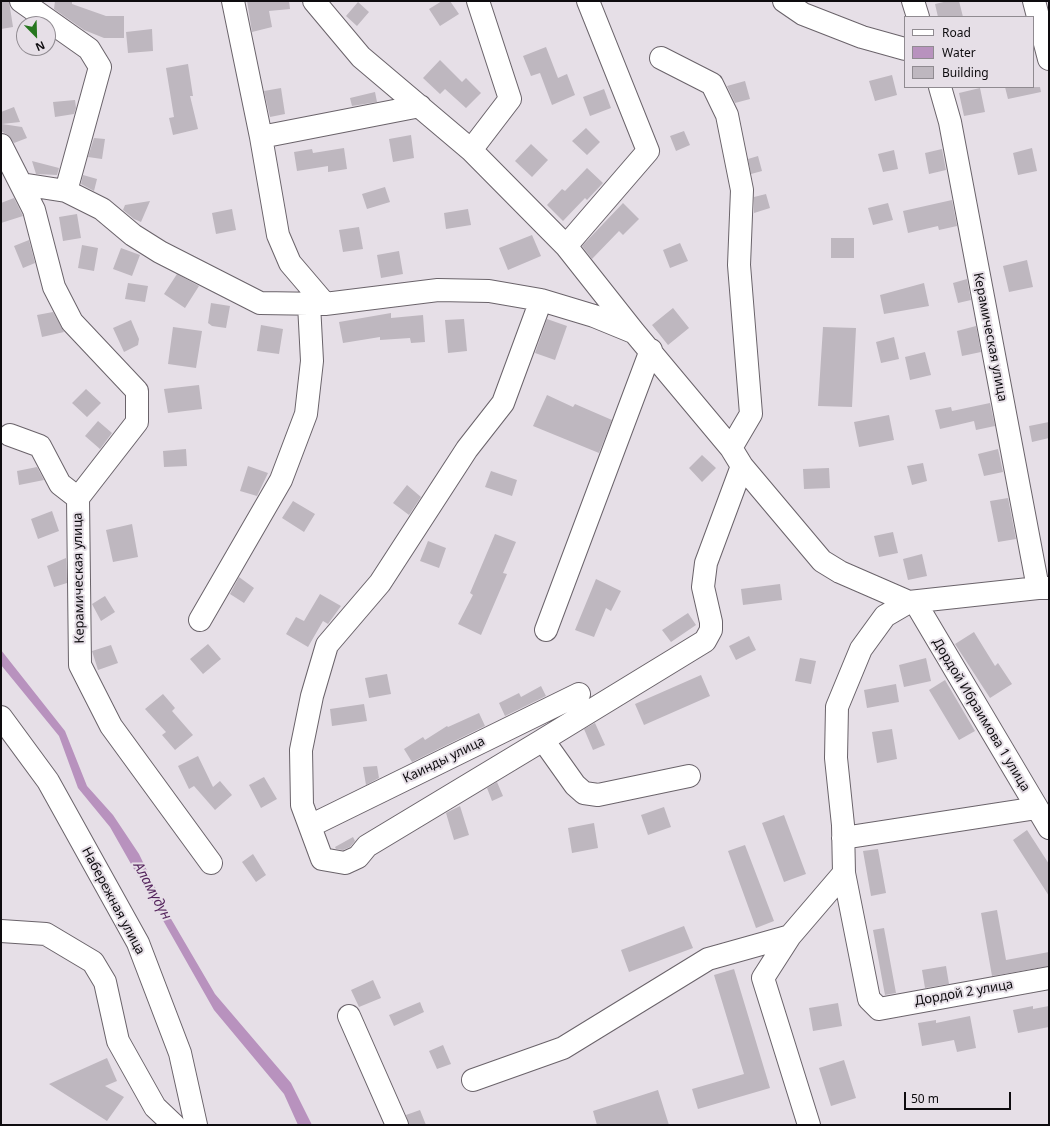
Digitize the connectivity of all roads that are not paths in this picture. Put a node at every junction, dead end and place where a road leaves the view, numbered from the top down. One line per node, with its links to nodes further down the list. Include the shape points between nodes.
1 (22, 1): 19 (street, via 89,49 100,67)
2 (233, 1): 15 (street)
3 (314, 1): 14 (street, via 361,57)
4 (478, 1): 17 (street, via 510,99)
5 (588, 1): 20 (street, via 648,151)
6 (784, 1): 10 (street, via 803,14)
7 (913, 1): 9 (street)
8 (1034, 1): 12 (street)
9 (918, 16)
10 (904, 49)
11 (661, 58): 26 (street, via 712,84 727,115 742,190 740,265 750,414)
12 (1049, 59)
13 (940, 88): 29 (street, Керамическая улица, via 950,122)
14 (420, 106): 15 (street); 17 (street)
15 (261, 137): 22 (street, via 278,235 290,264)
16 (1, 146): 18 (street, Керамическая улица)
17 (471, 150): 20 (street)
18 (21, 184): 19 (street); 28 (street, Керамическая улица, via 34,210 54,286 72,322 137,391 137,422)
19 (66, 191): 22 (street, via 102,209 133,235 160,252 260,304)
20 (566, 246): 23 (street)
21 (541, 300): 22 (street, via 489,291 438,290); 23 (street, via 594,316); 38 (street, via 503,403 466,449 380,583 328,645 312,696 301,750 302,805)
22 (317, 304): 31 (street, via 306,414 282,480)
23 (634, 332): 24 (street)
24 (651, 350): 26 (street); 32 (street)
25 (10, 435): 28 (street, via 40,446 60,484)
26 (731, 448): 27 (street)
27 (742, 466): 30 (street, via 822,561 840,572); 35 (street, via 706,563 703,587 711,630 705,641)
28 (78, 498): 41 (street, Керамическая улица, via 80,665 111,726)
29 (1043, 588): 30 (street)
30 (912, 602): 37 (street, Дордой Ибраимова 1 улица); 40 (street, via 885,616 861,649 837,707 836,758)
31 (200, 620)
32 (546, 630)
33 (578, 694): 38 (street, Каинды улица)
34 (1, 717): 49 (street, Набережная улица, via 48,781 138,943 180,1053)
35 (543, 740): 36 (street, via 575,785 584,793 598,795); 38 (street, via 367,846 358,856 345,863 322,859)
36 (689, 776)
37 (1037, 808): 39 (street, Дордой Ибраимова 1 улица); 40 (street)
38 (310, 826)
39 (1049, 828)
40 (843, 838): 42 (street)
41 (211, 863)
42 (844, 873): 44 (street); 45 (street, Дордой 2 улица, via 869,999 879,1009)
43 (1, 931): 48 (street, via 46,934 92,962 105,982 118,1041 155,1106)
44 (790, 936): 47 (street, via 708,959 562,1048); 51 (street, via 762,978)
45 (1049, 978)
46 (349, 1016): 50 (street)
47 (473, 1080)
48 (174, 1125)
49 (196, 1125)
50 (397, 1125)
51 (809, 1125)

